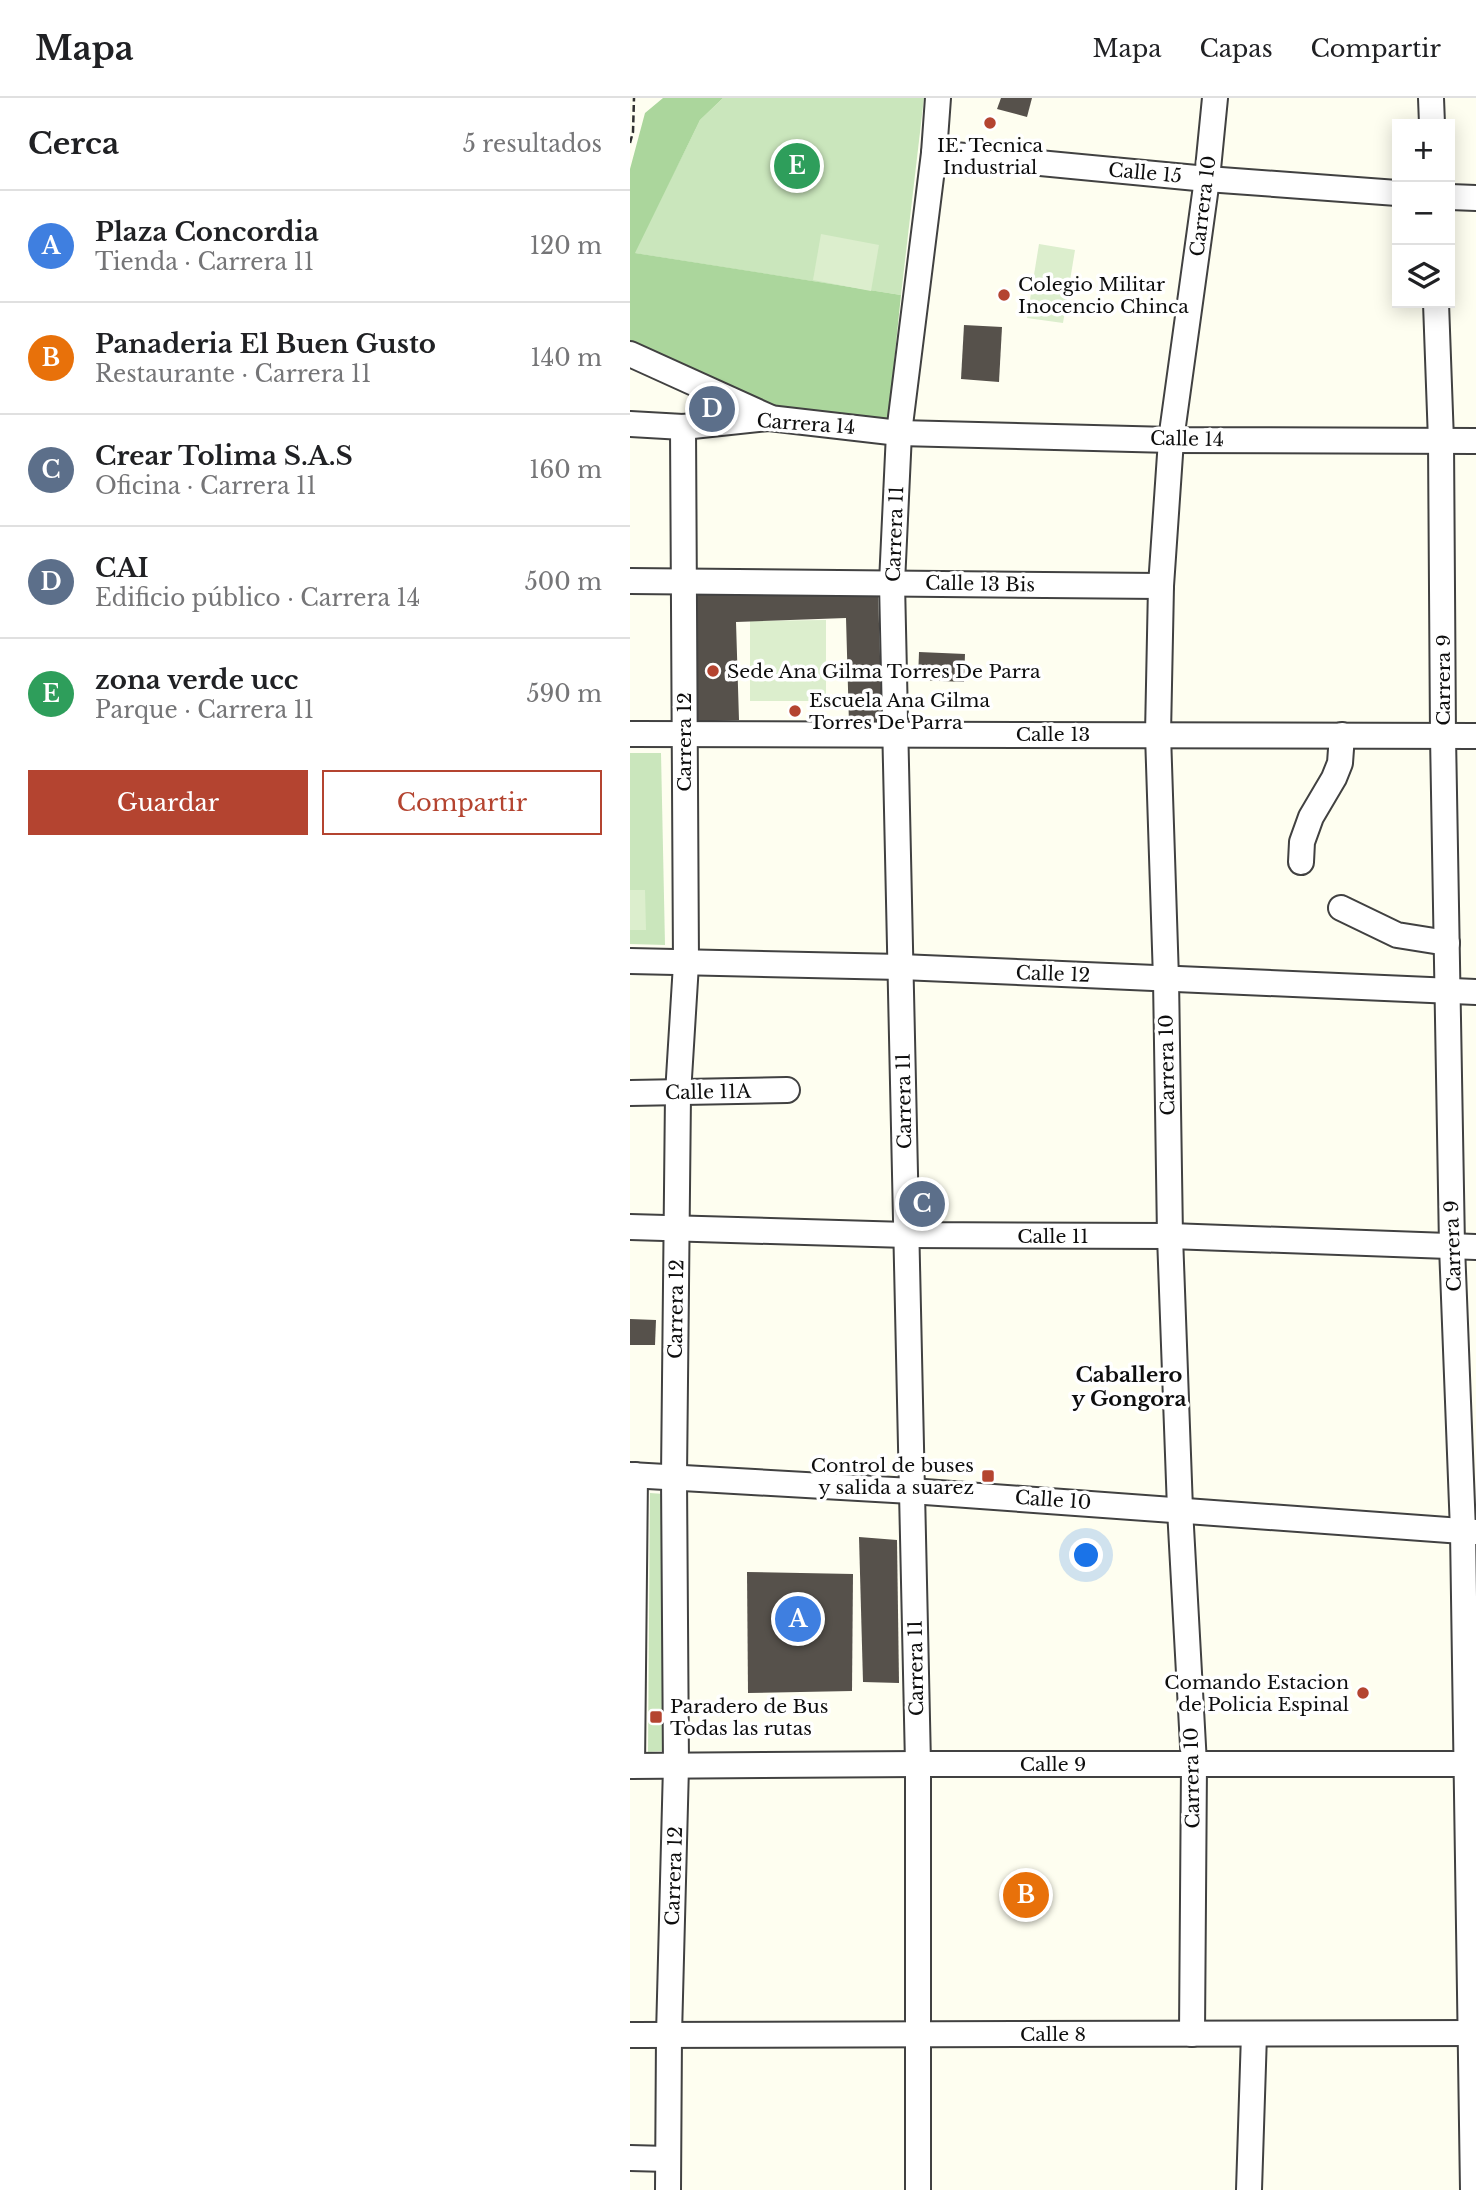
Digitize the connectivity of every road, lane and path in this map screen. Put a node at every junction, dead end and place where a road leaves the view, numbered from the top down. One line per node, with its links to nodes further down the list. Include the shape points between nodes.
1 (635, 98): 6 (path)
2 (938, 98): 7 (street, Carrera 11)
3 (1215, 98): 8 (street, Carrera 10)
4 (1431, 98): 5 (street)
5 (1432, 119)
6 (630, 143)
7 (934, 153): 8 (street, Calle 15); 17 (street, Carrera 11)
8 (1207, 179): 9 (street, Calle 15); 18 (street, Carrera 10)
9 (1392, 194)
10 (1455, 197): 11 (street)
11 (1476, 198)
12 (1436, 308): 19 (street, Carrera 9)
13 (630, 354): 14 (street)
14 (769, 418): 16 (street, Carrera 14); 17 (street, Carrera 14)
15 (630, 424): 16 (street, Carrera 14)
16 (684, 427): 21 (street, Carrera 12)
17 (899, 433): 18 (street, Calle 14); 23 (street, Carrera 11)
18 (1171, 440): 19 (street, Calle 14); 24 (street, Carrera 10)
19 (1441, 441): 20 (street, Calle 14); 30 (street, Carrera 9)
20 (1476, 441)
21 (683, 580): 22 (street, Calle 13 Bis); 23 (street, Calle 13 Bis); 26 (street, Carrera 12)
22 (630, 581)
23 (892, 583): 24 (street, Calle 13 Bis); 28 (street, Carrera 11)
24 (1161, 586): 27 (street, Carrera 10)
25 (630, 734): 26 (street, Calle 13)
26 (684, 734): 28 (street, Calle 13); 36 (street, Carrera 12)
27 (1158, 734): 28 (street, Calle 13); 29 (street, Calle 13); 38 (street, Carrera 10)
28 (897, 735): 37 (street, Carrera 11)
29 (1342, 735): 30 (street, Calle 13); 32 (street, via 1340,763 1311,817)
30 (1443, 736): 31 (street, Calle 13); 34 (street, Carrera 9)
31 (1476, 736)
32 (1301, 862)
33 (1341, 908): 34 (street, via 1396,934)
34 (1447, 943): 39 (street, Carrera 9)
35 (630, 961): 36 (street, Calle 12)
36 (686, 964): 37 (street, Calle 12); 43 (street, Carrera 12)
37 (901, 967): 38 (street, Calle 12); 46 (street, Carrera 11)
38 (1166, 979): 39 (street, Calle 12); 47 (street, Carrera 10)
39 (1448, 991): 40 (street, Calle 12); 48 (street, Carrera 9)
40 (1476, 992)
41 (787, 1090): 43 (street, Calle 11A)
42 (630, 1093): 43 (street, Calle 11A)
43 (678, 1094): 45 (street, Carrera 12)
44 (630, 1227): 45 (street, Calle 11)
45 (677, 1227): 46 (street, Calle 11); 50 (street, Carrera 12)
46 (906, 1235): 47 (street, Calle 11); 51 (street, Carrera 11)
47 (1170, 1237): 48 (street, Calle 11); 52 (street, Carrera 10)
48 (1464, 1247): 53 (street, Carrera 9)
49 (633, 1475): 50 (street, Calle 10); 57 (street)
50 (674, 1477): 51 (street, Calle 10); 58 (street, Carrera 12)
51 (911, 1491): 52 (street, Calle 10); 54 (street, Carrera 11)
52 (1180, 1509): 53 (street, Calle 10); 55 (street, Carrera 10)
53 (1469, 1531): 56 (street, Carrera 9)
54 (918, 1763): 55 (street, Calle 9); 58 (street, Calle 9); 64 (street, Carrera 11)
55 (1194, 1764): 56 (street, Calle 9); 59 (street, Carrera 10)
56 (1471, 1764): 61 (street, Carrera 9)
57 (631, 1766): 58 (street, Calle 9)
58 (676, 1766): 63 (street, Carrera 12)
59 (1192, 2034): 60 (street, Calle 8); 64 (street, Calle 8)
60 (1254, 2034): 61 (street, Calle 8); 69 (street)
61 (1473, 2034): 70 (street, Carrera 9)
62 (630, 2035): 63 (street, Calle 8)
63 (669, 2035): 64 (street, Calle 8); 66 (street, Carrera 12)
64 (918, 2035): 68 (street, Carrera 11)
65 (630, 2158): 66 (street)
66 (668, 2159): 67 (street, Carrera 12)
67 (668, 2190)
68 (918, 2190)
69 (1249, 2190)
70 (1473, 2190)

